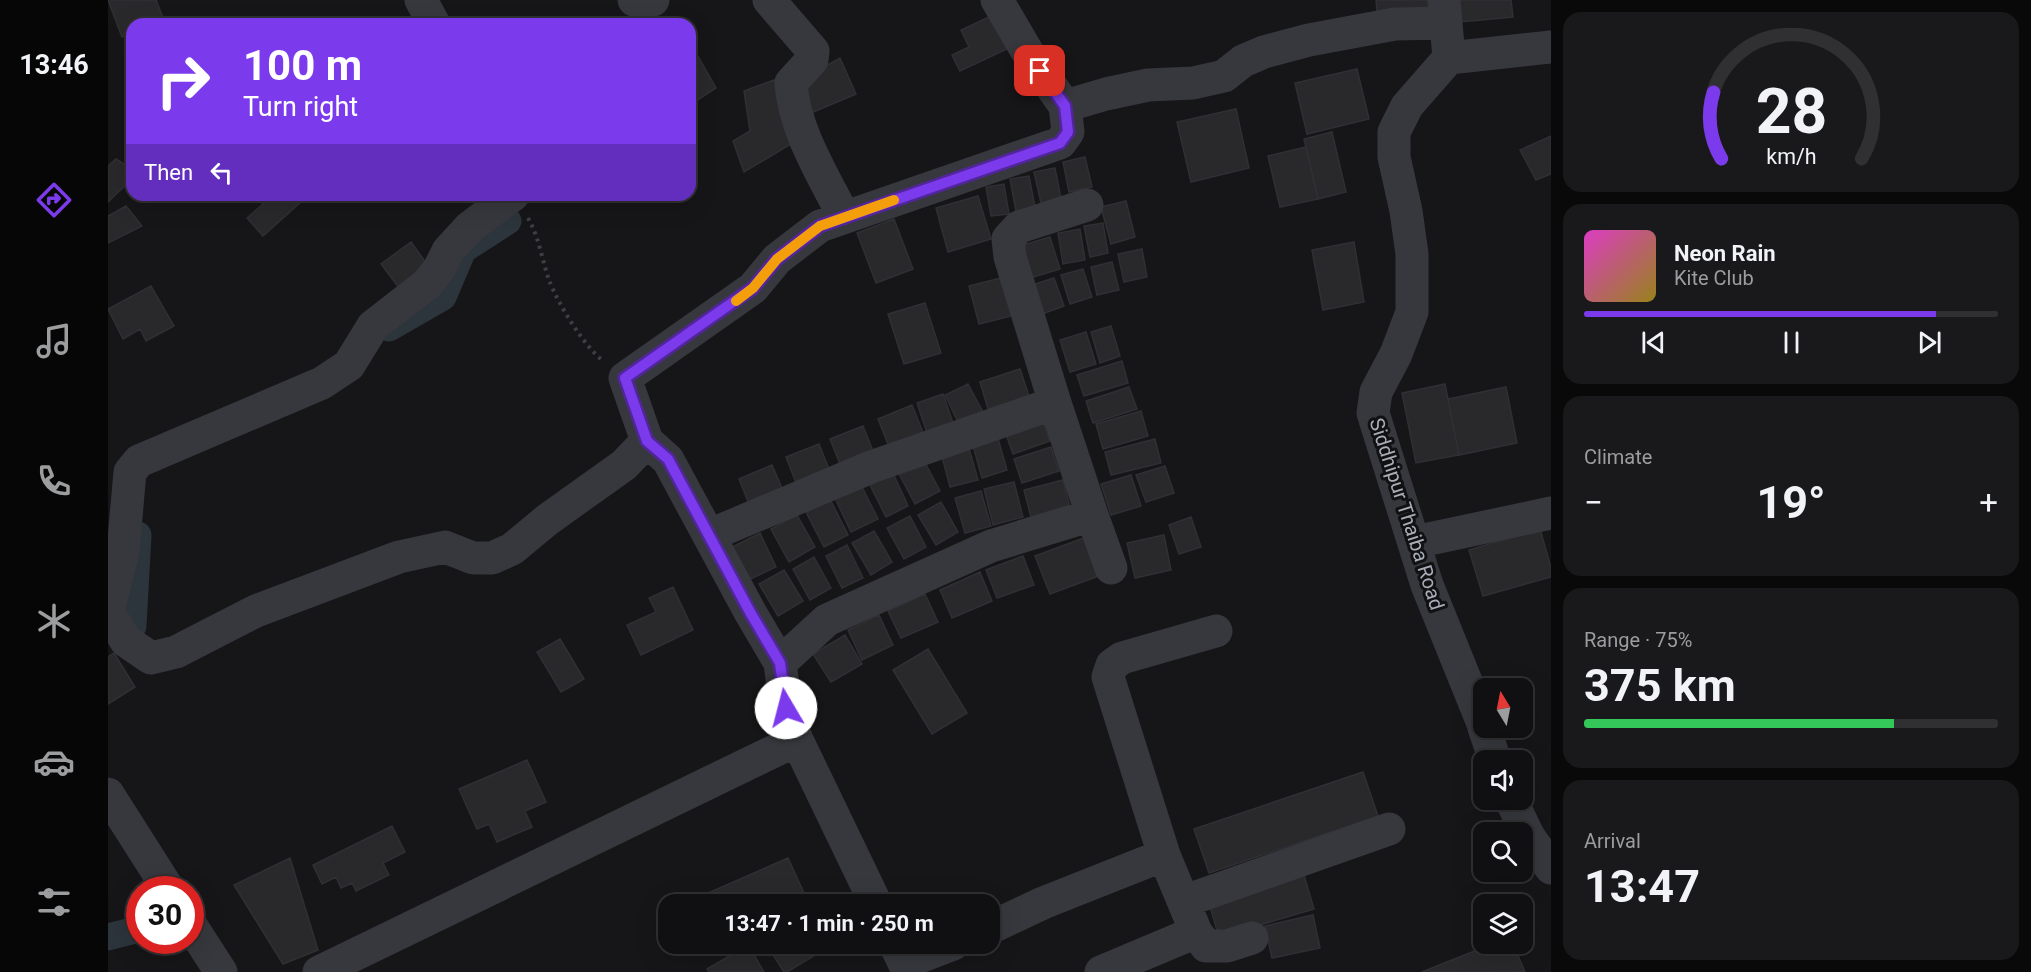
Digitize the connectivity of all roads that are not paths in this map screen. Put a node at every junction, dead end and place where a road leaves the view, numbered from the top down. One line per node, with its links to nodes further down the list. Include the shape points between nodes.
1 (421, 0): 7 (street)
2 (634, 0): 3 (street)
3 (653, 0)
4 (769, 0): 13 (street, via 813,51 812,60 791,83 792,101 805,138)
5 (997, 0): 10 (street)
6 (1445, 11): 9 (street); 10 (street, via 1264,52 1243,61 1224,76 1193,83 1148,85)
7 (431, 18)
8 (1551, 47): 9 (street)
9 (1449, 58): 19 (street, Siddhipur Thaiba Road, via 1407,106 1394,132 1394,157 1412,254 1412,312 1376,392 1373,414)
10 (1065, 106): 13 (street, via 1068,132 1060,143)
11 (519, 204): 21 (street, via 470,227 448,251 427,284 373,327 349,365 322,383 139,461 130,472 123,551)
12 (1088, 205): 14 (street, via 1019,227 1008,239 1010,257)
13 (844, 217): 15 (street, via 815,229 777,259 753,288 625,378)
14 (1055, 403): 17 (street); 18 (street, via 871,467)
15 (647, 441): 18 (street, via 668,459); 21 (street, via 624,465 512,549 492,558 473,558 445,547 399,557 256,611 176,652 151,658 126,641)
16 (1551, 513): 19 (street)
17 (1092, 515): 20 (street); 23 (street, via 991,546 827,620)
18 (710, 535): 23 (street)
19 (1415, 542): 24 (street, Siddhipur Thaiba Road, via 1427,585)
20 (1112, 568)
21 (108, 612)
22 (1216, 631): 29 (street, via 1122,658 1112,665 1108,677)
23 (780, 663): 25 (street, via 786,708)
24 (1473, 700)
25 (797, 741): 32 (street); 41 (street)
26 (108, 794): 31 (street)
27 (1516, 810): 30 (street)
28 (1389, 829): 33 (street)
29 (1164, 855): 33 (street); 34 (street)
30 (1551, 868)
31 (160, 876)
32 (871, 894)
33 (1185, 901): 35 (street)
34 (1000, 923)
35 (1196, 932): 36 (street, via 1206,946 1227,946); 42 (street)
36 (1251, 938)
37 (204, 946): 40 (street)
38 (900, 954): 39 (street, via 904,963)
39 (927, 954)
40 (221, 972)
41 (320, 972)
42 (1101, 972)

